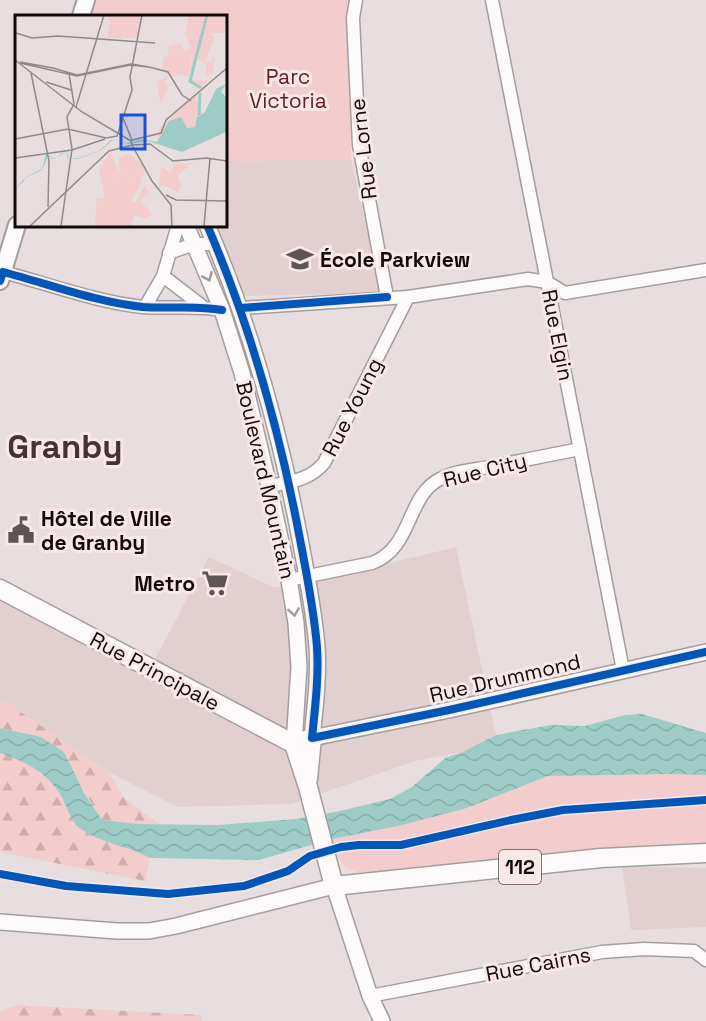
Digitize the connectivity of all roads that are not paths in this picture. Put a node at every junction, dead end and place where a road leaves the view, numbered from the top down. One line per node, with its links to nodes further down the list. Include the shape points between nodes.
1 (86, 0): 4 (main road)
2 (356, 0): 16 (street, Rue Lorne, via 353,18 359,145)
3 (492, 0): 15 (street, Rue Elgin)
4 (81, 15)
5 (17, 226): 13 (main road)
6 (178, 226): 11 (street)
7 (186, 226): 9 (street, Boulevard Mountain)
8 (207, 226): 10 (street, Boulevard Mountain)
9 (194, 244): 10 (street); 11 (street); 21 (street, Boulevard Mountain, one-way to 21)
10 (215, 244): 20 (street, Boulevard Mountain)
11 (169, 253): 14 (street)
12 (706, 270): 15 (street, via 565,293)
13 (2, 276): 19 (street)
14 (163, 276): 18 (street); 19 (street)
15 (548, 282): 17 (street, via 528,279); 22 (street, Rue Elgin)
16 (387, 297): 17 (street); 20 (street)
17 (408, 297): 23 (street, Rue Young, via 324,464 305,478)
18 (202, 306): 19 (street); 21 (street)
19 (146, 307)
20 (241, 308): 23 (street, Boulevard Mountain)
21 (222, 310): 24 (street, Boulevard Mountain, via 242,373)
22 (580, 449): 25 (street, Rue City, via 439,479 420,500 395,549 384,558); 29 (street, Rue Elgin)
23 (289, 482): 24 (street, Rue Young); 25 (street, Boulevard Mountain)
24 (269, 486): 26 (street, Boulevard Mountain)
25 (307, 577): 26 (street, Rue City); 30 (street, Boulevard Mountain, via 317,646)
26 (289, 580): 31 (street, Boulevard Mountain, one-way to 31, via 300,667)
27 (0, 589): 31 (main road, Rue Principale)
28 (706, 652): 29 (street, Rue Drummond)
29 (623, 670): 30 (street, Rue Drummond)
30 (312, 738): 31 (main road); 32 (main road)
31 (294, 744): 32 (main road)
32 (308, 787): 34 (main road)
33 (706, 853): 34 (main road, 112, via 601,858)
34 (334, 886): 35 (street, via 149,931); 37 (street)
35 (0, 922)
36 (706, 960): 37 (street, Rue Cairns, via 694,951 602,952)
37 (370, 996): 38 (street)
38 (382, 1021)

